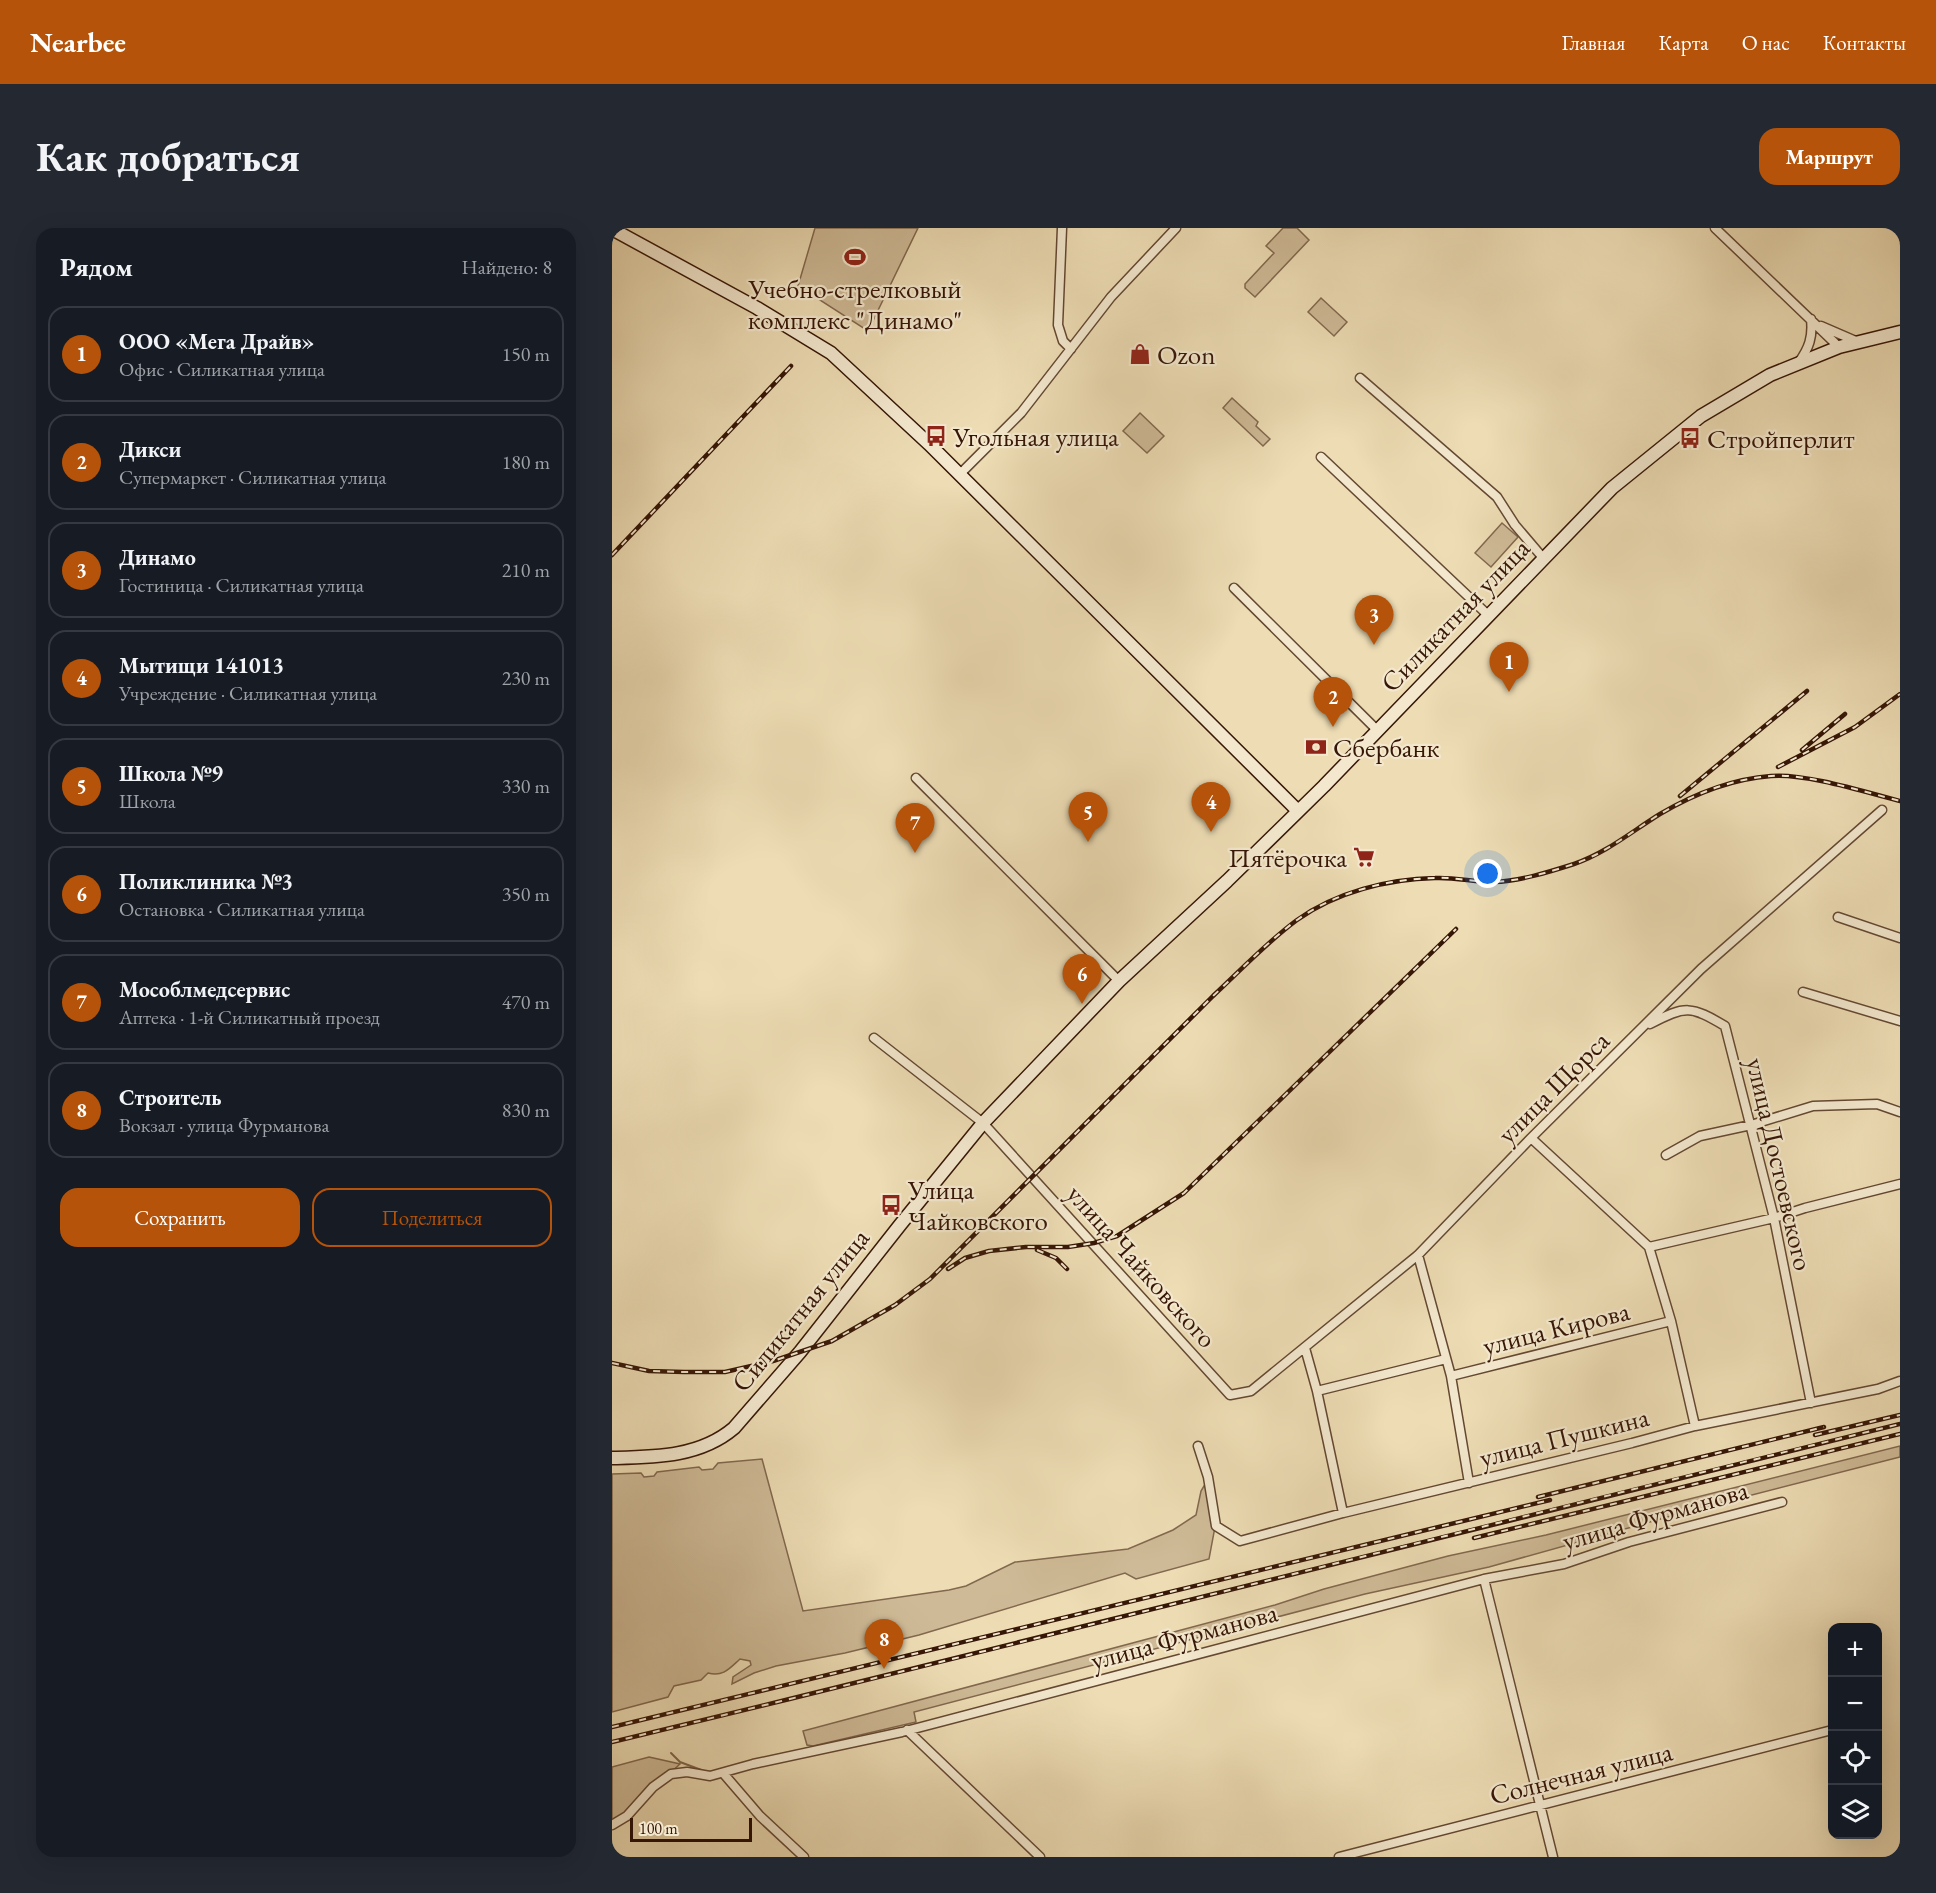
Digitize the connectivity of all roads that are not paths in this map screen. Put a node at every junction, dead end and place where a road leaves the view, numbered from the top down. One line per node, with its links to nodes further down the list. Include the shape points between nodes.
1 (1062, 228): 9 (street, via 1058,325 1063,341)
2 (1176, 228): 9 (street, via 1111,297)
3 (1715, 228): 5 (street)
4 (612, 229): 13 (street, via 831,353)
5 (1813, 321): 7 (street); 8 (street); 10 (street, via 1808,350)
6 (1900, 332): 7 (street, Силикатная улица)
7 (1858, 342): 8 (street, Силикатная улица)
8 (1839, 348): 10 (street, Силикатная улица)
9 (1071, 349): 13 (street, via 1021,413)
10 (1799, 362): 14 (street, Силикатная улица, via 1701,416 1612,488)
11 (1360, 378): 14 (street, via 1497,497)
12 (1321, 457): 16 (street)
13 (960, 474): 20 (street)
14 (1544, 559): 16 (street, Силикатная улица)
15 (1234, 588): 17 (street)
16 (1489, 616): 17 (street, Силикатная улица)
17 (1377, 730): 20 (street, Силикатная улица)
18 (916, 778): 23 (street)
19 (1882, 810): 26 (street, улица Щорса, via 1701,969)
20 (1298, 811): 23 (street, Силикатная улица)
21 (1838, 917): 22 (street)
22 (1900, 938)
23 (1119, 981): 29 (street, Силикатная улица)
24 (1803, 992): 25 (street)
25 (1900, 1021)
26 (1641, 1028): 30 (street, улица Достоевского, via 1673,1012 1698,1010 1725,1026); 31 (street, улица Щорса)
27 (874, 1038): 29 (street)
28 (1900, 1113): 30 (street, via 1877,1104 1813,1106)
29 (983, 1123): 43 (street, улица Чайковского, via 1230,1395); 47 (street, Силикатная улица, via 800,1352 734,1428 697,1449 659,1457)
30 (1751, 1125): 32 (street, via 1700,1136); 34 (street, улица Достоевского)
31 (1531, 1138): 35 (street); 36 (street, улица Щорса)
32 (1666, 1155)
33 (1900, 1184): 34 (street)
34 (1774, 1218): 35 (street); 44 (street, улица Достоевского)
35 (1649, 1247): 37 (street)
36 (1418, 1255): 38 (street, улица Щорса); 39 (street)
37 (1671, 1321): 40 (street, улица Кирова); 45 (street)
38 (1305, 1348): 42 (street); 43 (street, улица Щорса)
39 (1446, 1359): 40 (street); 42 (street)
40 (1451, 1376): 48 (street)
41 (1900, 1382): 44 (street, улица Пушкина)
42 (1317, 1390): 50 (street)
43 (1251, 1391)
44 (1810, 1403): 45 (street, улица Пушкина)
45 (1695, 1426): 48 (street, улица Пушкина)
46 (1198, 1446): 50 (street, улица Пушкина, via 1216,1526 1240,1541)
47 (612, 1458)
48 (1469, 1483): 50 (street, улица Пушкина)
49 (1782, 1502): 51 (street, улица Фурманова, via 1629,1542 1564,1564)
50 (1343, 1513)
51 (1484, 1579): 52 (street, улица Фурманова); 55 (street)
52 (907, 1730): 54 (street, улица Фурманова); 58 (street)
53 (1829, 1731): 55 (street, Солнечная улица)
54 (723, 1773): 56 (street, улица Фурманова, via 671,1774); 57 (street, via 760,1816)
55 (1541, 1805): 59 (street, Солнечная улица); 60 (street)
56 (612, 1826)
57 (804, 1857)
58 (1040, 1857)
59 (1339, 1857)
60 (1553, 1857)

